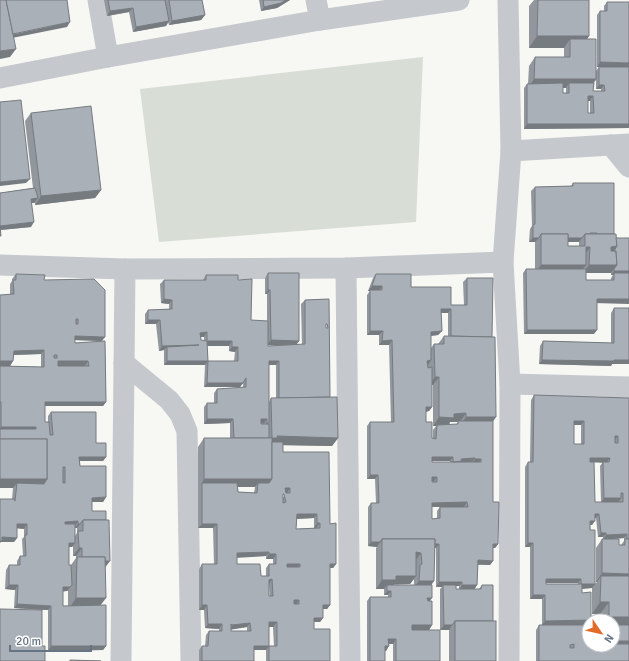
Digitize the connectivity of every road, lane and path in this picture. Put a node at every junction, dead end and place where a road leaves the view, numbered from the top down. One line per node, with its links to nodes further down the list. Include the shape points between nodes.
1 (98, 0): 6 (street)
2 (316, 0): 5 (street)
3 (459, 0): 5 (street)
4 (508, 0): 9 (street)
5 (320, 20): 6 (street)
6 (108, 57): 7 (street)
7 (0, 78)
8 (620, 145): 9 (street); 10 (street)
9 (511, 151): 11 (street)
10 (629, 167)
11 (503, 262): 13 (street); 16 (street)
12 (0, 265): 14 (street)
13 (346, 268): 14 (street); 20 (street)
14 (125, 269): 15 (street)
15 (124, 363): 18 (street); 19 (street, via 169,400 180,414 187,431)
16 (510, 384): 17 (street); 21 (street)
17 (629, 387)
18 (121, 661)
19 (191, 661)
20 (350, 661)
21 (509, 661)

